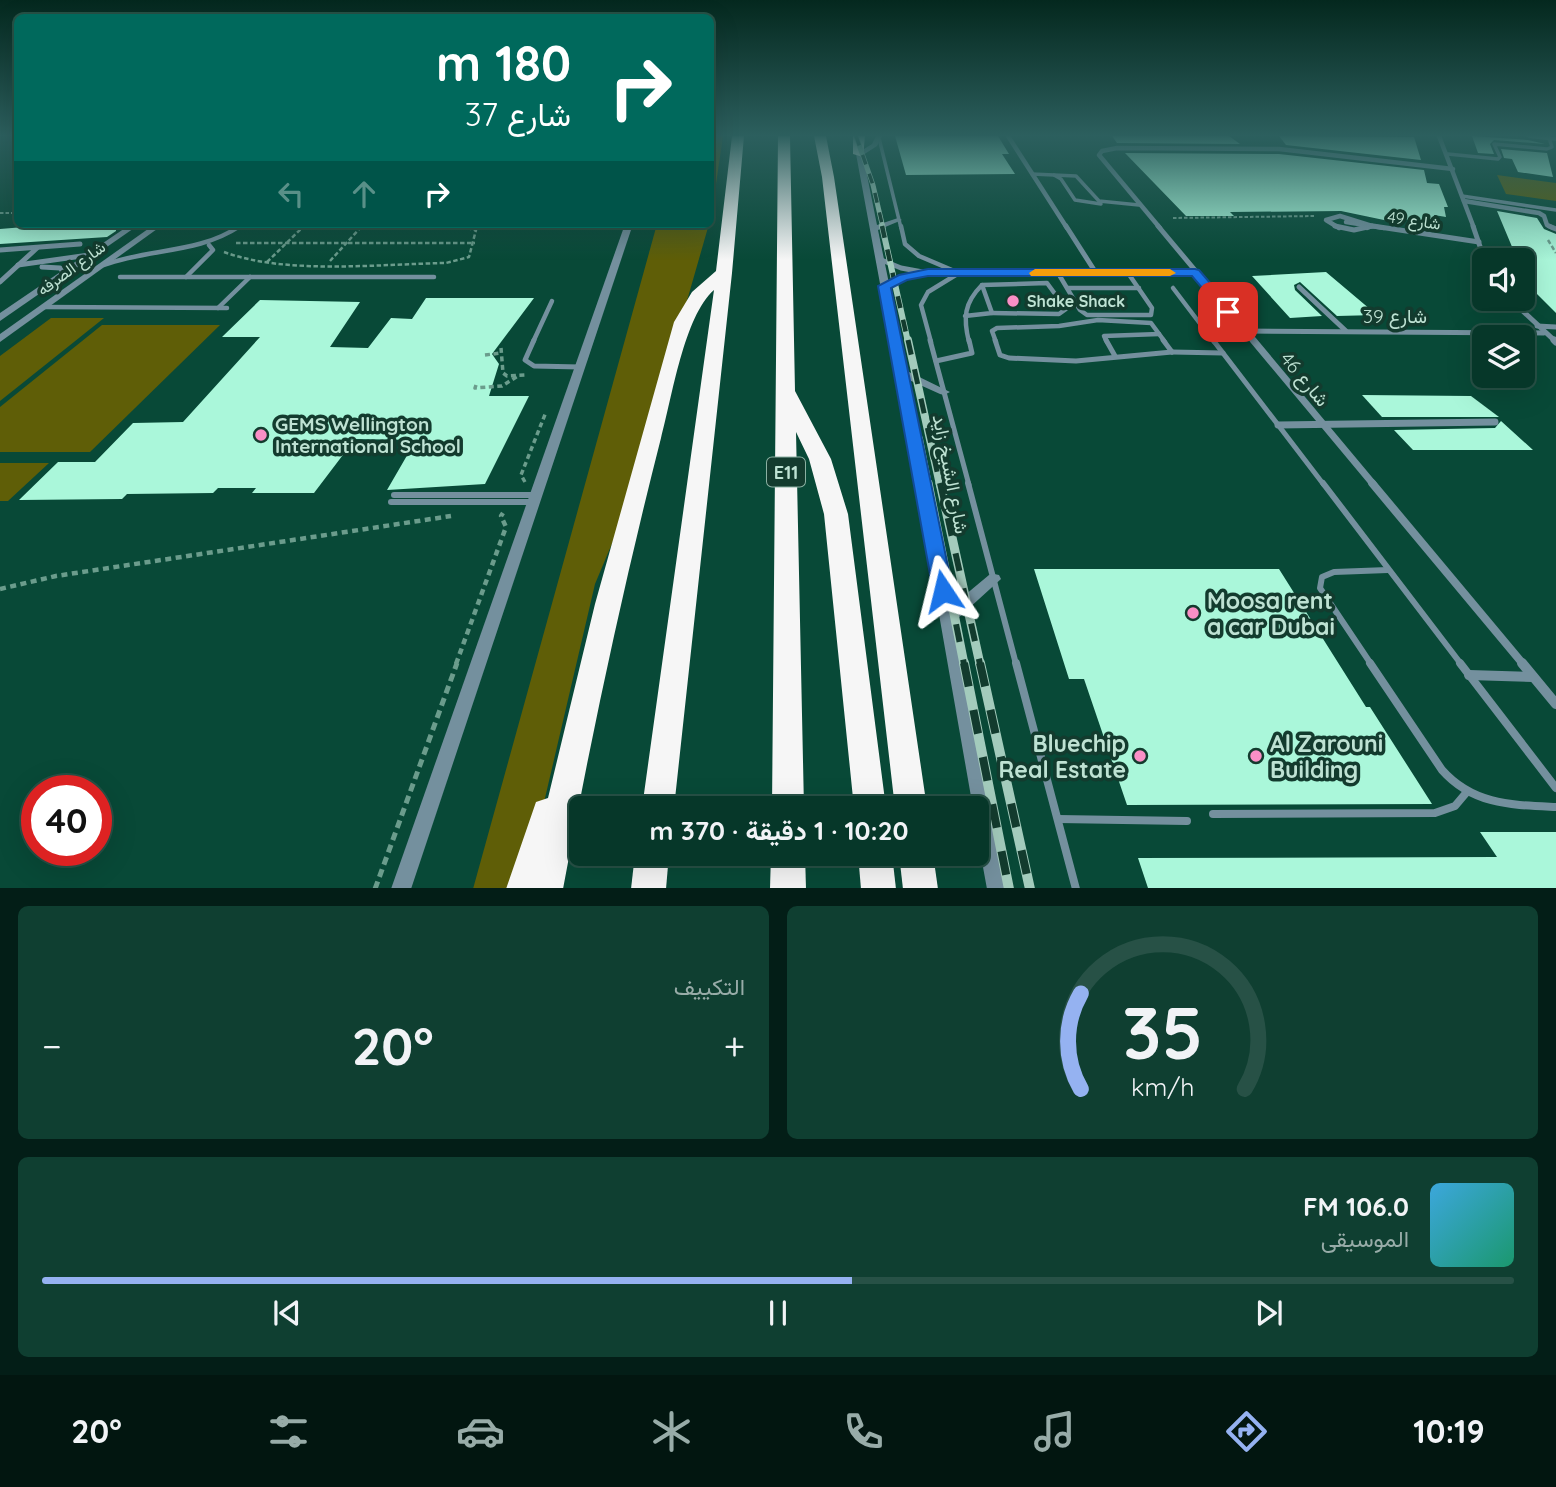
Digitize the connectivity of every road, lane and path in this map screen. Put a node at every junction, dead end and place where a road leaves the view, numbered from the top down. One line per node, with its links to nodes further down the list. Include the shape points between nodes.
1 (734, 177): 47 (highway)
2 (784, 177): 92 (highway, E11)
3 (828, 177): 118 (highway)
4 (864, 177): 28 (street, شارع الشيخ زايد)
5 (888, 177): 17 (lane)
6 (1034, 177): 51 (street)
7 (1057, 177): 12 (lane, via 1075,200)
8 (1079, 177): 12 (lane, via 1097,200)
9 (1115, 177): 13 (street, شارع 46)
10 (1456, 177): 11 (street)
11 (1463, 199): 14 (lane); 29 (street, via 1539,213); 32 (street)
12 (1107, 204): 13 (lane)
13 (1139, 205): 53 (street, شارع 46)
14 (1556, 211)
15 (1330, 217): 16 (path); 19 (street); 19 (street, via 1326,220 1340,228)
16 (1173, 218)
17 (898, 220): 28 (street); 49 (lane, via 910,251)
18 (1346, 222): 19 (street, شارع 49)
19 (1372, 226): 32 (street, شارع 49)
20 (130, 228): 41 (street, شارع الصرفه)
21 (154, 228): 46 (street, شارع الصرفه)
22 (269, 228): 23 (path); 27 (path)
23 (302, 228): 24 (path); 36 (path)
24 (360, 228): 33 (path)
25 (462, 228): 34 (path, via 476,230)
26 (628, 228): 88 (street)
27 (237, 229): 30 (lane)
28 (874, 229): 42 (street, شارع الشيخ زايد)
29 (1556, 229)
30 (225, 238): 31 (lane); 36 (path, via 241,244)
31 (218, 242): 37 (lane); 43 (path, via 225,254)
32 (1479, 242): 39 (street)
33 (346, 243): 34 (path); 36 (path); 44 (path)
34 (475, 243): 44 (path, via 468,257 455,262)
35 (80, 244): 38 (street)
36 (285, 244): 43 (path)
37 (209, 245): 46 (lane, via 132,256); 56 (lane, via 212,250)
38 (38, 247): 40 (street); 45 (street)
39 (1481, 248)
40 (0, 250)
41 (96, 252): 45 (street); 54 (street, شارع الصرفه)
42 (879, 260): 48 (street); 61 (street, شارع الشيخ زايد)
43 (266, 262): 44 (path); 57 (path)
44 (328, 263)
45 (16, 267): 54 (street, via 54,267 63,270); 59 (street)
46 (98, 268): 67 (street, شارع الصرفه)
47 (724, 272): 112 (highway, via 698,295 682,322 629,513); 115 (highway)
48 (928, 273): 49 (street); 61 (street)
49 (959, 273): 50 (street); 87 (lane, via 921,301)
50 (1058, 273): 51 (street); 63 (lane)
51 (1096, 273): 52 (street)
52 (1128, 273): 53 (street); 64 (lane)
53 (1195, 273): 76 (street, شارع 46)
54 (60, 277): 73 (street, شارع الصرفه)
55 (120, 277): 56 (lane)
56 (186, 277): 57 (lane)
57 (250, 277): 58 (lane); 68 (lane)
58 (434, 278)
59 (0, 282)
60 (982, 285): 71 (lane); 71 (lane, via 1046,283 1066,309 1059,314); 72 (lane, via 967,300)
61 (884, 286): 89 (street, شارع الشيخ زايد)
62 (1299, 287): 77 (street)
63 (1068, 288): 64 (lane); 64 (lane, via 1087,314 1151,315 1152,308)
64 (1139, 288)
65 (1173, 289): 84 (lane)
66 (552, 301): 88 (lane, via 526,360 534,366)
67 (44, 307): 68 (lane); 80 (street, شارع الصرفه)
68 (218, 308): 69 (lane)
69 (228, 308)
70 (1522, 311): 74 (street)
71 (992, 313): 72 (lane)
72 (965, 316): 87 (lane, via 973,351 960,357)
73 (0, 318)
74 (1536, 326): 75 (street); 78 (street)
75 (1556, 327)
76 (1245, 331): 77 (street, شارع 39); 96 (street, شارع 46)
77 (1346, 331): 78 (street, شارع 39)
78 (1544, 332): 81 (street)
79 (1159, 334): 82 (lane); 86 (lane, via 1104,336); 86 (lane, via 1147,322 1098,320 992,331 1004,357 1076,361)
80 (0, 339)
81 (1556, 342)
82 (1172, 352): 84 (lane); 86 (lane)
83 (501, 353): 85 (path)
84 (1223, 353): 97 (lane)
85 (485, 355)
86 (1115, 356)
87 (935, 358): 93 (lane)
88 (580, 367): 100 (street)
89 (900, 372): 93 (street); 108 (street, شارع الشيخ زايد)
90 (518, 376): 91 (path, via 502,386)
91 (476, 385)
92 (786, 392): 116 (highway, E11); 117 (highway, via 820,459 836,514)
93 (944, 392): 106 (lane)
94 (546, 412): 99 (path, via 521,475 527,484 511,488)
95 (1495, 422): 96 (street)
96 (1323, 424): 97 (street); 110 (street, شارع 46)
97 (1278, 425): 105 (lane)
98 (394, 495): 99 (lane)
99 (508, 498): 100 (lane); 101 (lane); 104 (path)
100 (537, 498): 128 (street)
101 (391, 502)
102 (453, 516): 107 (path, via 56,576)
103 (490, 516): 104 (path)
104 (501, 516): 127 (path, via 506,527)
105 (1388, 570): 109 (lane); 114 (lane, via 1334,572 1322,577 1320,588 1442,770)
106 (994, 579): 108 (street); 121 (lane)
107 (0, 589)
108 (948, 618): 135 (street, شارع الشيخ زايد)
109 (1469, 675): 110 (street); 113 (lane)
110 (1533, 677): 111 (street, شارع 46)
111 (1556, 704)
112 (570, 756): 129 (highway); 130 (highway)
113 (1556, 788)
114 (1466, 793): 119 (lane, via 1487,802); 120 (lane, via 1455,806 1435,813)
115 (659, 796)
116 (788, 796)
117 (869, 796)
118 (909, 796)
119 (1556, 807)
120 (1213, 814)
121 (1058, 819): 122 (lane); 136 (lane)
122 (1187, 821)
123 (651, 866): 131 (highway)
124 (788, 866): 132 (highway)
125 (876, 866): 133 (highway)
126 (918, 866): 134 (highway)
127 (374, 888)
128 (401, 888)
129 (523, 888)
130 (545, 888)
131 (648, 888)
132 (788, 888)
133 (879, 888)
134 (921, 888)
135 (997, 888)
136 (1076, 888)

